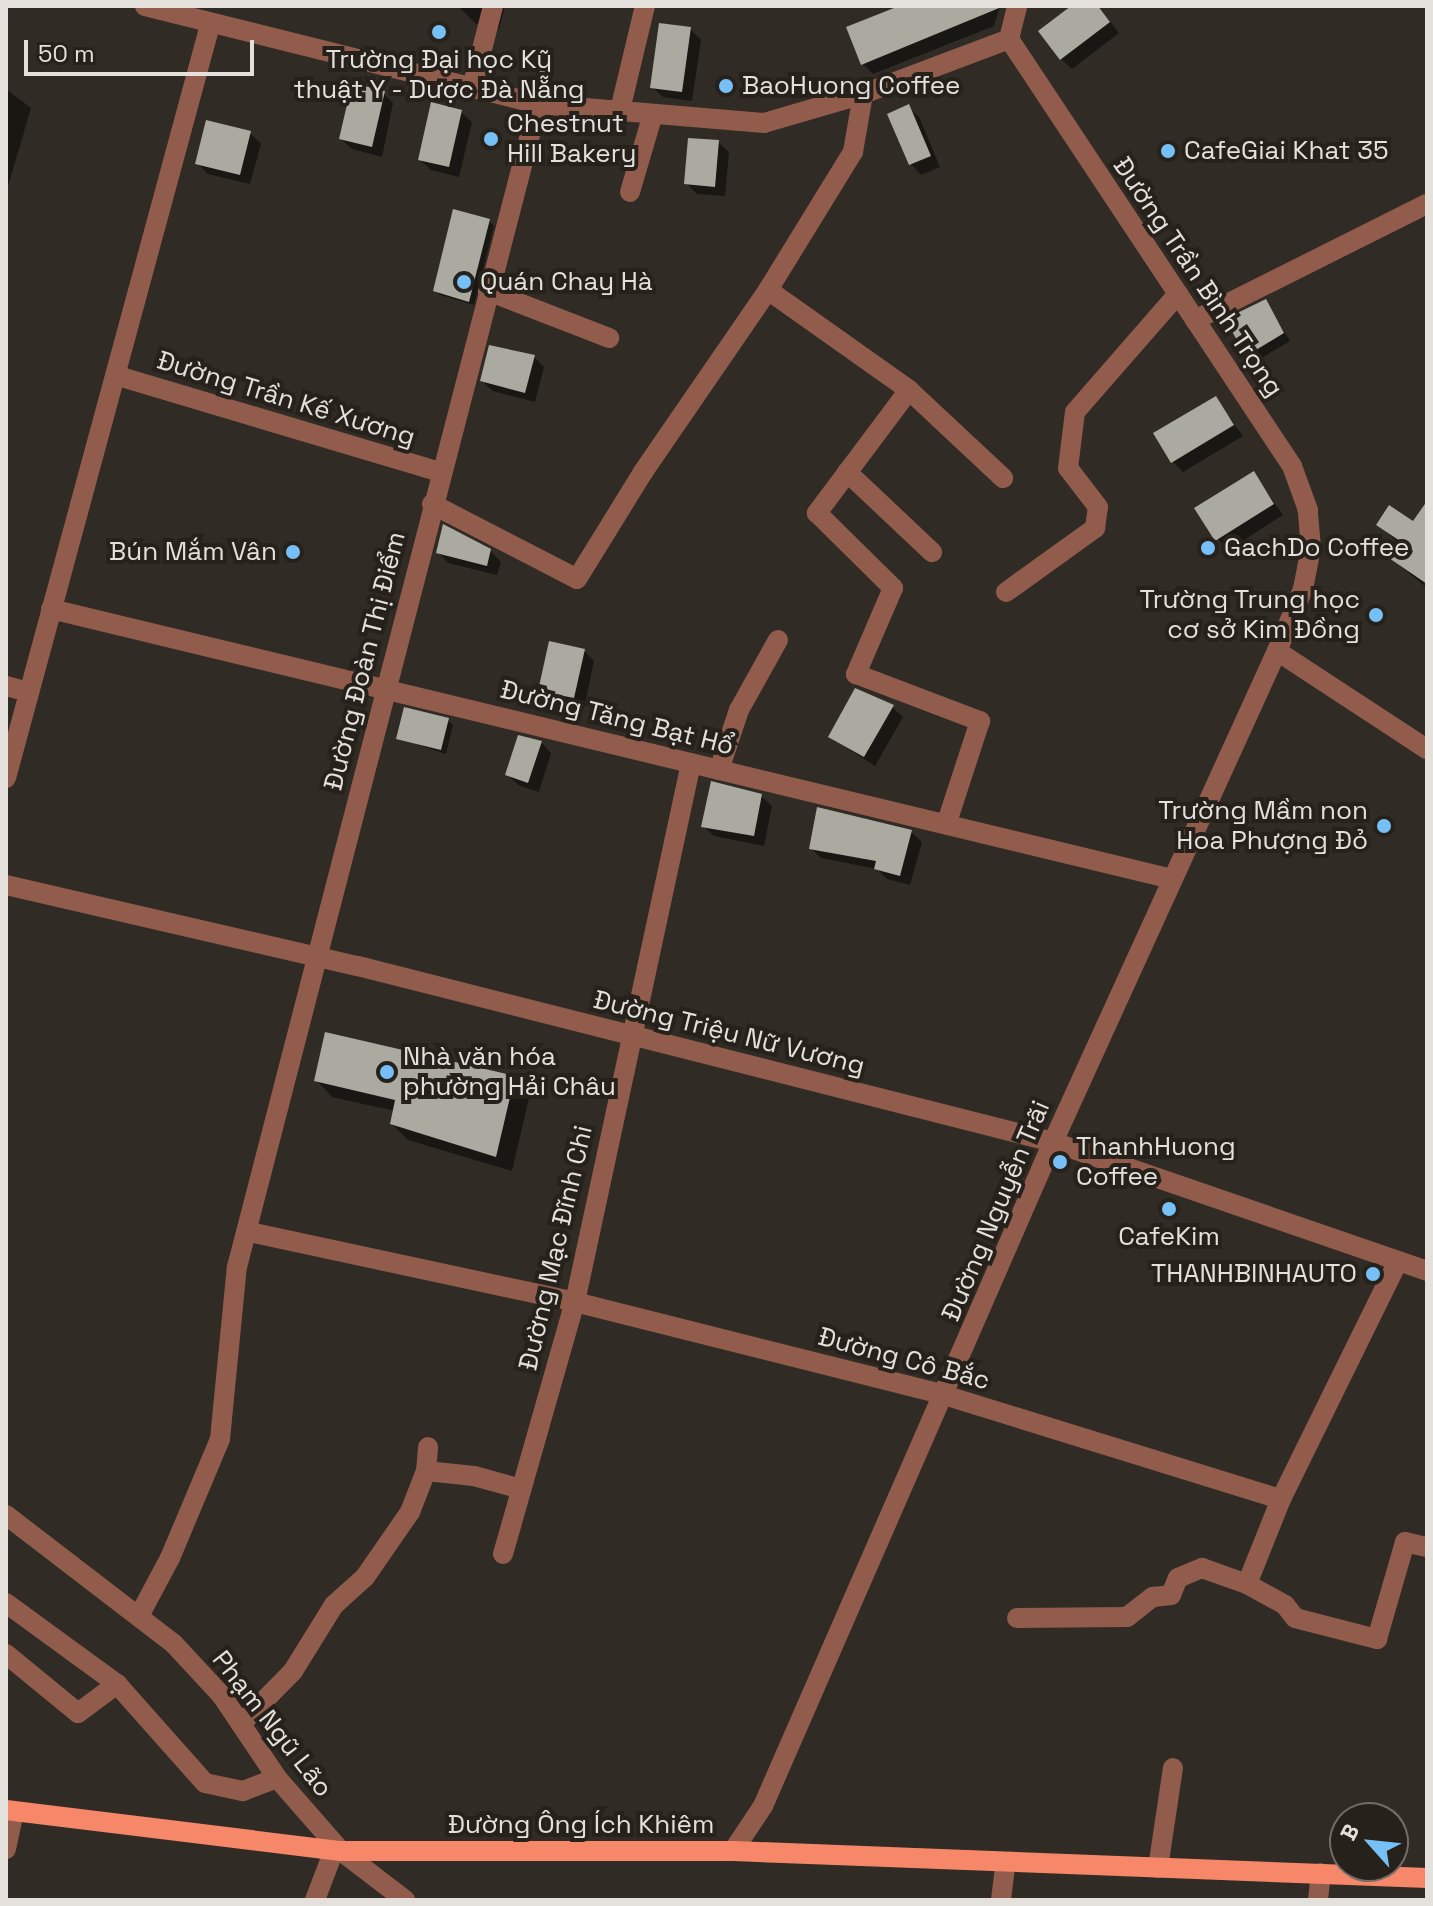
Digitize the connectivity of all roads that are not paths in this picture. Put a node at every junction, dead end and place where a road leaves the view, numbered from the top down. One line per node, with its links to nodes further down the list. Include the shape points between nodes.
1 (145, 6): 5 (street)
2 (493, 6): 7 (street)
3 (645, 6): 10 (street)
4 (1017, 6): 6 (street)
5 (210, 25): 7 (street); 19 (street, Đường Trần Kế Xương)
6 (1009, 39): 8 (street); 16 (street, Đường Trần Bình Trọng)
7 (472, 88): 9 (street)
8 (863, 94): 11 (street, via 764,123); 14 (street, via 853,152)
9 (538, 104): 10 (street); 15 (street, Đường Đoàn Thị Điểm)
10 (620, 110): 11 (street)
11 (653, 114): 12 (street)
12 (630, 192)
13 (1427, 204): 17 (street)
14 (768, 290): 20 (street); 24 (street, via 577,579)
15 (488, 291): 18 (street); 21 (street, Đường Đoàn Thị Điểm)
16 (1178, 294): 17 (street, Đường Trần Bình Trọng); 27 (street, via 1075,412 1068,468 1098,507 1095,528)
17 (1195, 320): 26 (street, Đường Trần Bình Trọng, via 1292,466 1308,510 1311,548)
18 (609, 338)
19 (118, 376): 21 (street, Đường Trần Kế Xương); 28 (street, Đường Trần Kế Xương)
20 (909, 390): 22 (street); 23 (street)
21 (441, 472): 24 (street, Đường Đoàn Thị Điểm)
22 (847, 472): 25 (street); 38 (street, via 817,513 893,588 856,674 980,721)
23 (1003, 478)
24 (432, 504): 32 (street, Đường Đoàn Thị Điểm)
25 (932, 552)
26 (1303, 589): 30 (street, Đường Nguyễn Trãi)
27 (1006, 592)
28 (51, 609): 32 (street, Đường Tăng Bạt Hổ); 33 (street, Đường Trần Kế Xương)
29 (778, 640): 36 (street, via 739,710)
30 (1277, 651): 34 (street); 39 (street, Đường Nguyễn Trãi)
31 (6, 686): 33 (street)
32 (384, 689): 35 (street, Đường Tăng Bạt Hổ); 41 (street, Đường Đoàn Thị Điểm)
33 (29, 692): 37 (street, Đường Trần Kế Xương)
34 (1427, 749)
35 (691, 763): 36 (street, Đường Tăng Bạt Hổ); 42 (street, Đường Mạc Đĩnh Chi)
36 (719, 770): 38 (street, Đường Tăng Bạt Hổ)
37 (6, 778)
38 (946, 825): 39 (street, Đường Tăng Bạt Hổ)
39 (1172, 879): 43 (street, Đường Nguyễn Trãi)
40 (6, 885): 41 (street, Đường Triệu Nữ Vương)
41 (318, 957): 42 (street, Đường Triệu Nữ Vương); 44 (street, Đường Đoàn Thị Điểm)
42 (631, 1035): 43 (street, Đường Triệu Nữ Vương); 47 (street, Đường Mạc Đĩnh Chi)
43 (1053, 1142): 45 (street, Đường Triệu Nữ Vương); 48 (street, Đường Nguyễn Trãi)
44 (249, 1232): 47 (street, Đường Cô Bắc); 58 (street, Đường Đoàn Thị Điểm, via 237,1267 220,1439 170,1558)
45 (1398, 1261): 46 (street, Đường Triệu Nữ Vương); 52 (street)
46 (1427, 1271)
47 (575, 1302): 48 (street, Đường Cô Bắc); 51 (street, Đường Mạc Đĩnh Chi)
48 (944, 1395): 52 (street, Đường Cô Bắc); 68 (street, Đường Nguyễn Trãi, via 763,1806)
49 (428, 1447): 50 (street)
50 (426, 1471): 51 (street, via 474,1476); 62 (street, via 410,1512 365,1577 334,1605 293,1671)
51 (521, 1489): 55 (street, Đường Mạc Đĩnh Chi)
52 (1281, 1499): 56 (street)
53 (6, 1515): 58 (street, Phạm Ngũ Lão)
54 (1427, 1547): 56 (street, via 1405,1542 1377,1639 1295,1618 1285,1605)
55 (503, 1554)
56 (1247, 1584): 59 (street, via 1202,1568 1178,1578 1171,1595 1153,1597 1127,1617)
57 (6, 1603): 61 (street)
58 (139, 1616): 62 (street, Phạm Ngũ Lão, via 173,1643)
59 (1017, 1618)
60 (6, 1654): 61 (street, via 78,1713)
61 (117, 1684): 64 (street, via 205,1783 243,1791)
62 (241, 1724): 64 (street, Phạm Ngũ Lão)
63 (1173, 1768): 70 (street)
64 (277, 1778): 67 (street, Phạm Ngũ Lão)
65 (10, 1811): 66 (street); 67 (main road, Đường Ông Ích Khiêm)
66 (6, 1849)
67 (338, 1851): 68 (main road, Đường Ông Ích Khiêm); 73 (street); 74 (street, Phạm Ngũ Lão)
68 (733, 1851): 69 (main road, Đường Ông Ích Khiêm)
69 (1006, 1862): 70 (main road, Đường Ông Ích Khiêm); 75 (street)
70 (1158, 1868): 71 (main road, Đường Ông Ích Khiêm)
71 (1321, 1873): 72 (main road, Đường Ông Ích Khiêm); 76 (street)
72 (1427, 1878)
73 (315, 1900)
74 (405, 1900)
75 (1001, 1900)
76 (1318, 1900)

